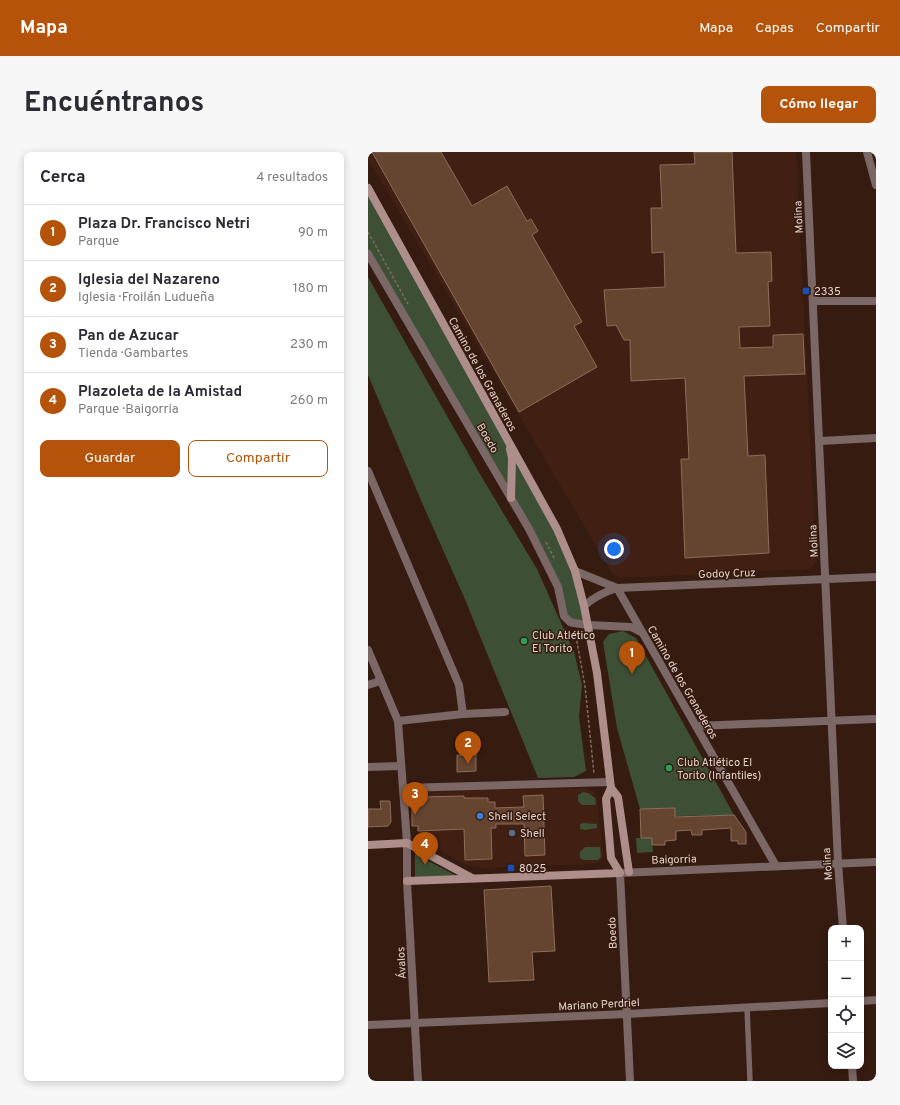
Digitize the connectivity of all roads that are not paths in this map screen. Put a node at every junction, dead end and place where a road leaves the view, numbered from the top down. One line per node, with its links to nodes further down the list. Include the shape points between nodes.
1 (806, 152): 6 (street, Molina)
2 (868, 152): 3 (street)
3 (876, 185)
4 (368, 188): 10 (main road, Camino de los Granaderos)
5 (368, 254): 12 (street, Boedo)
6 (813, 301): 7 (street); 9 (street, Molina)
7 (876, 301)
8 (876, 438): 9 (street)
9 (820, 441): 15 (street, Molina)
10 (509, 442): 12 (main road, via 512,458); 13 (main road, Camino de los Granaderos, via 557,529)
11 (368, 471): 24 (street, via 459,685)
12 (511, 498): 18 (street, Boedo, via 558,587 564,616 570,622)
13 (575, 571): 16 (street); 17 (main road, Camino de los Granaderos)
14 (876, 577): 15 (street, Godoy Cruz)
15 (826, 580): 16 (street, Godoy Cruz); 27 (street, Molina)
16 (617, 588): 17 (street, Godoy Cruz, via 594,597); 19 (street, Camino de los Granaderos)
17 (584, 606): 18 (main road, Boedo)
18 (588, 625): 19 (street, Boedo, via 631,627); 31 (main road, Boedo, via 597,673)
19 (641, 632): 28 (street, Camino de los Granaderos)
20 (368, 650): 21 (street)
21 (380, 681): 22 (street); 26 (street)
22 (368, 685)
23 (504, 712): 24 (street)
24 (462, 714): 26 (street)
25 (876, 719): 27 (street)
26 (398, 720): 29 (street, Ávalos)
27 (832, 721): 28 (street); 36 (street, Molina)
28 (696, 726): 37 (street, Camino de los Granaderos)
29 (401, 766): 30 (street); 32 (street, Ávalos)
30 (368, 767)
31 (610, 785): 32 (street); 38 (main road, Boedo, via 606,799 611,858); 39 (main road, Boedo, via 618,797)
32 (403, 788): 33 (street, Ávalos)
33 (407, 843): 34 (main road); 40 (main road); 41 (street, Ávalos)
34 (368, 845)
35 (876, 862): 36 (street, Baigorria)
36 (838, 863): 37 (street, Baigorria); 42 (street, Molina)
37 (776, 866): 39 (street, Baigorria)
38 (620, 872): 39 (street, Baigorria); 40 (main road, Baigorria); 47 (street, Boedo)
39 (629, 872)
40 (473, 878): 41 (main road, Baigorria)
41 (407, 881): 48 (street, Ávalos)
42 (843, 925)
43 (876, 1000): 44 (street)
44 (864, 1001)
45 (828, 1003): 46 (street, Mariano Perdriel)
46 (747, 1007): 47 (street, Mariano Perdriel); 53 (lane)
47 (627, 1014): 48 (street, Mariano Perdriel); 52 (street, Boedo)
48 (416, 1023): 49 (street, Mariano Perdriel); 51 (street, Ávalos)
49 (368, 1025)
50 (852, 1069): 54 (street)
51 (418, 1081)
52 (630, 1081)
53 (750, 1081)
54 (852, 1081)

